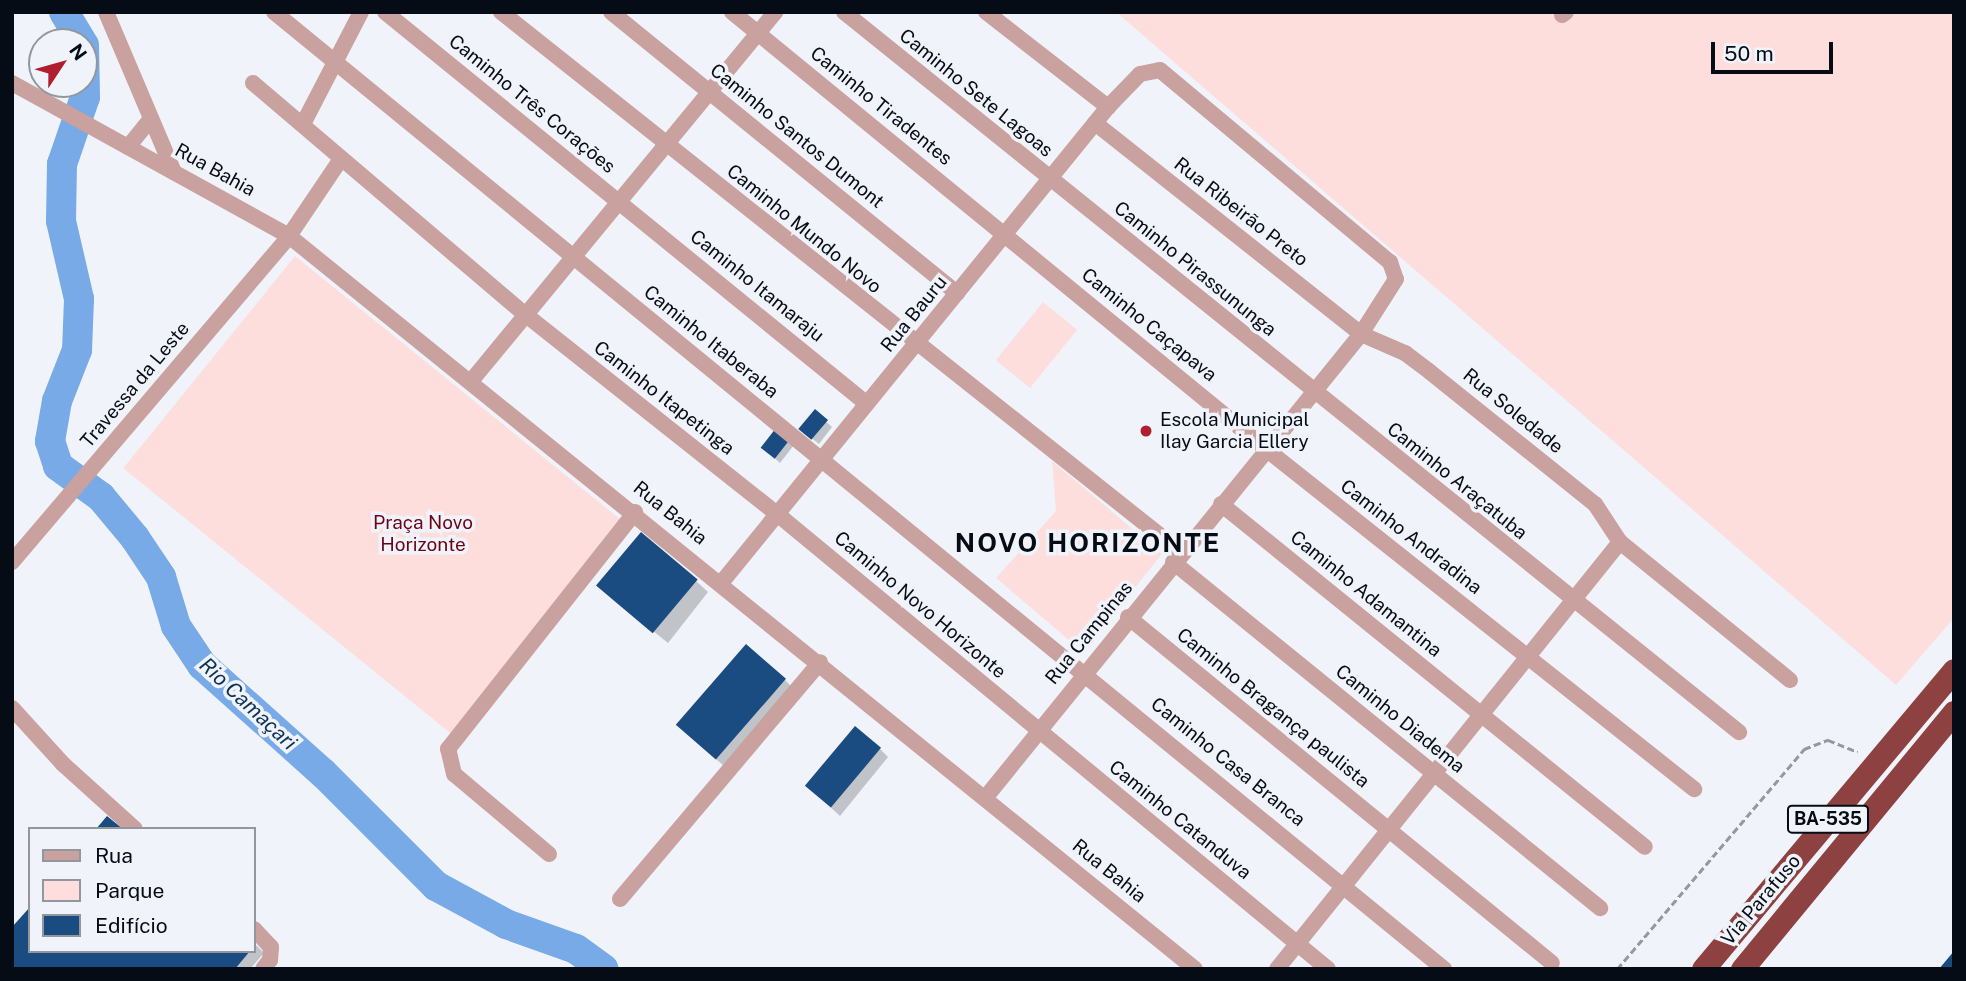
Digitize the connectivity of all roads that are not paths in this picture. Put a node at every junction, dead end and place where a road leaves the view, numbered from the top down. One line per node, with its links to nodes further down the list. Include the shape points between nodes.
1 (274, 12): 12 (street, Caminho Itaberaba)
2 (361, 12): 12 (street)
3 (385, 12): 26 (street, Caminho Três Corações)
4 (500, 12): 21 (street, Caminho Mundo Novo)
5 (611, 12): 16 (street, Caminho Santos Dumont)
6 (732, 12): 11 (street, Caminho Tiradentes)
7 (775, 12): 11 (street)
8 (844, 12): 25 (street, Caminho Sete Lagoas)
9 (986, 12): 17 (street)
10 (106, 15): 18 (street)
11 (758, 33): 16 (street); 27 (street, Caminho Tiradentes)
12 (335, 58): 20 (street); 29 (street, Caminho Itaberaba)
13 (1140, 74): 17 (street, Rua Bauru); 32 (street, Rua Campinas, via 1160,70 1390,262 1396,279)
14 (12, 83): 22 (street, Rua Bahia)
15 (253, 83): 20 (street, Caminho Itapetinga)
16 (709, 92): 21 (street); 30 (street, Caminho Santos Dumont)
17 (1108, 107): 19 (street, Rua Bauru)
18 (151, 119): 22 (street); 24 (street)
19 (1095, 123): 25 (street, Rua Bauru); 32 (street, Rua Ribeirão Preto)
20 (303, 124): 23 (street, Caminho Itapetinga)
21 (666, 146): 26 (street); 33 (street, Caminho Mundo Novo)
22 (128, 147): 24 (street, Rua Bahia)
23 (341, 159): 28 (street, Travessa da Leste); 31 (street, Caminho Itapetinga)
24 (174, 172): 28 (street, Rua Bahia)
25 (1050, 180): 27 (street, Rua Bauru); 35 (street, Caminho Pirassununga)
26 (620, 202): 29 (street); 36 (street, Caminho Itamaraju)
27 (1004, 233): 30 (street, Rua Bauru); 37 (street, Caminho Caçapava)
28 (289, 236): 34 (street, Rua Bahia); 44 (street, Travessa da Leste)
29 (573, 259): 31 (street); 38 (street, Caminho Itaberaba)
30 (957, 293): 33 (street, Rua Bauru)
31 (526, 315): 34 (street); 41 (street, Caminho Itapetinga)
32 (1361, 334): 35 (street, Rua Campinas); 42 (street, Rua Soledade, via 1405,353 1595,504)
33 (916, 346): 36 (street, Rua Bauru); 43 (street, Caminho Mundo Novo)
34 (472, 380): 40 (street, Rua Bahia)
35 (1313, 391): 37 (street, Rua Campinas); 46 (street, Caminho Araçatuba)
36 (867, 404): 38 (street, Rua Bauru)
37 (1266, 449): 39 (street, Rua Campinas); 48 (street, Caminho Andradina)
38 (822, 458): 41 (street, Rua Bauru); 51 (street, Caminho Itaberaba)
39 (1222, 504): 43 (street, Rua Campinas); 55 (street, Caminho Adamantina)
40 (635, 512): 45 (street, Rua Bahia); 64 (street, via 447,749 454,774)
41 (776, 513): 45 (street, Rua Bauru); 56 (street, Caminho Novo Horizonte)
42 (1620, 542): 46 (street); 52 (street, Rua Soledade)
43 (1177, 558): 47 (street, Rua Campinas); 58 (street, Caminho Diadema)
44 (12, 562)
45 (722, 582): 49 (street, Rua Bahia)
46 (1575, 603): 48 (street); 57 (street, Caminho Araçatuba)
47 (1128, 617): 51 (street, Rua Campinas); 62 (street, Caminho Bragança paulista)
48 (1530, 658): 55 (street); 59 (street, Caminho Andradina)
49 (820, 662): 60 (street, Rua Bahia); 66 (street)
50 (1954, 670): 76 (highway, Via Parafuso / BA-535)
51 (1084, 672): 56 (street, Rua Campinas); 65 (street, Caminho Casa Branca)
52 (1790, 680)
53 (12, 708): 61 (street, via 63,764)
54 (1954, 712): 77 (highway, Via Parafuso / BA-535)
55 (1484, 716): 58 (street); 63 (street, Caminho Adamantina)
56 (1037, 730): 60 (street, Rua Campinas); 69 (street, Caminho Catanduva)
57 (1739, 732)
58 (1436, 775): 62 (street); 67 (street, Caminho Diadema)
59 (1694, 789)
60 (986, 797): 72 (street, Rua Bahia)
61 (133, 827)
62 (1391, 831): 65 (street); 70 (street, Caminho Bragança paulista)
63 (1645, 847)
64 (549, 855)
65 (1345, 886): 69 (street); 75 (street, Caminho Casa Branca)
66 (620, 899)
67 (1600, 908)
68 (256, 931): 71 (street, via 271,947 270,960)
69 (1297, 943): 73 (street); 74 (street, Caminho Catanduva)
70 (1552, 963)
71 (263, 969)
72 (1195, 969)
73 (1277, 969)
74 (1328, 969)
75 (1444, 969)
76 (1703, 969)
77 (1742, 969)

